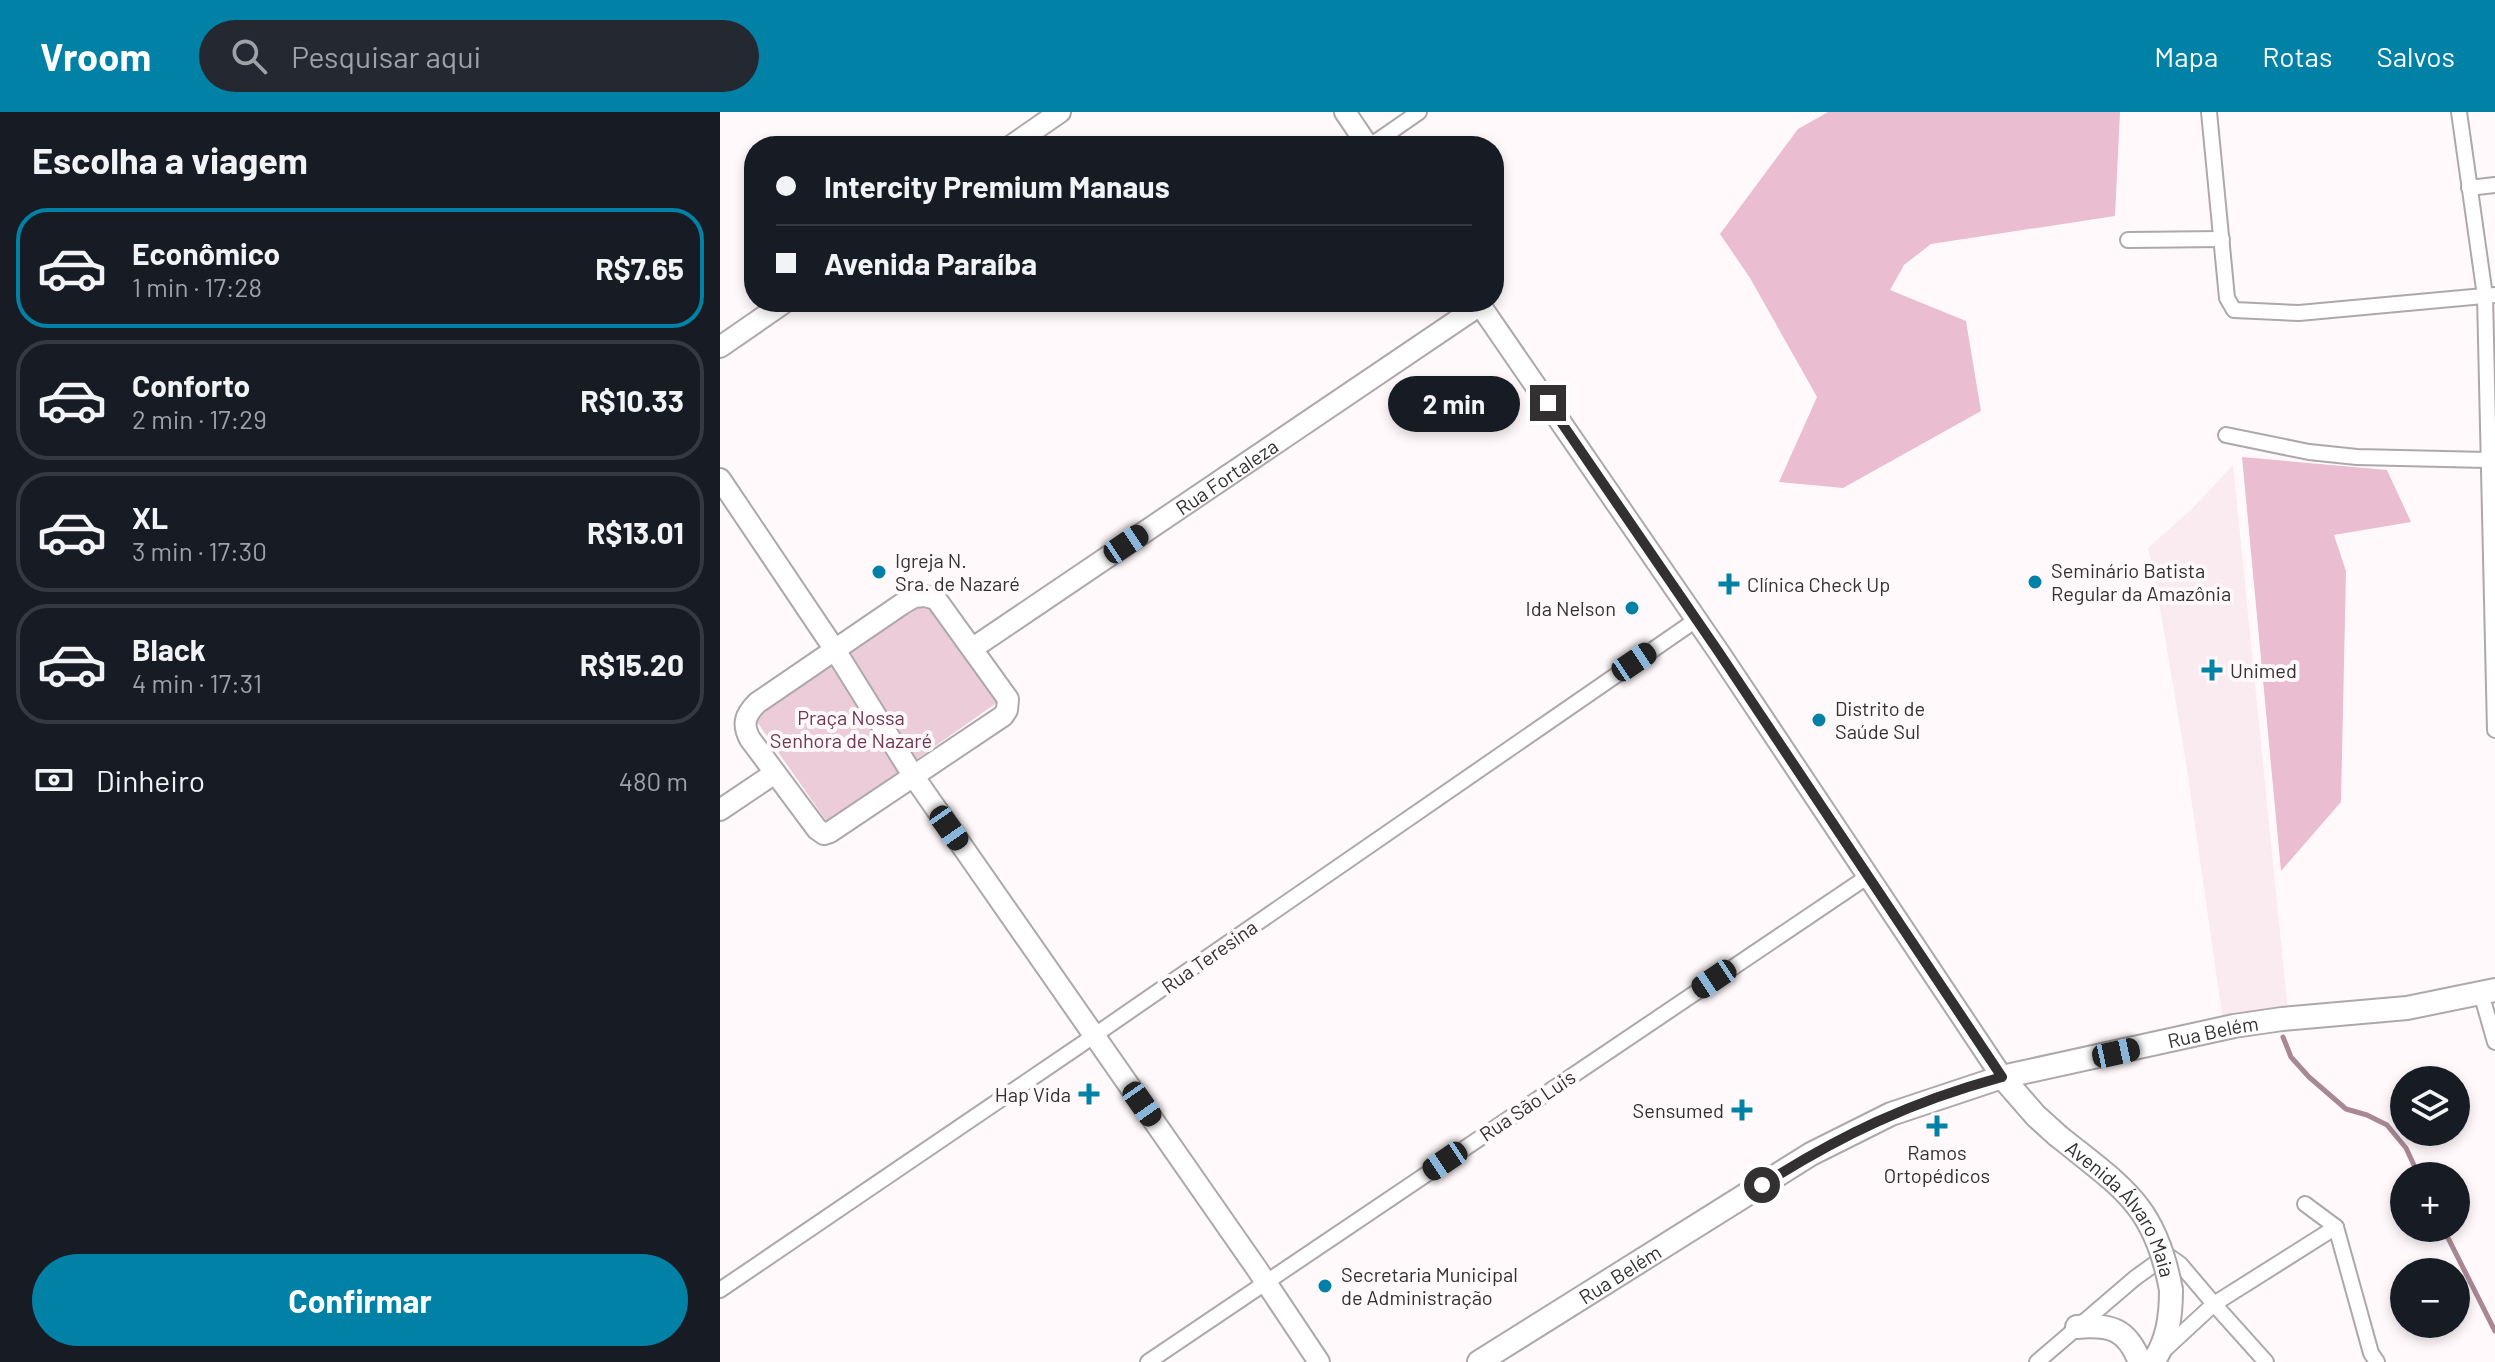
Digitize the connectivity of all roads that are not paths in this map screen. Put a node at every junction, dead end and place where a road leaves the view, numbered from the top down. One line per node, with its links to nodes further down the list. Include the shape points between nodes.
1 (1060, 112): 6 (main road)
2 (1345, 112): 7 (main road)
3 (1419, 112): 8 (street)
4 (2209, 112): 11 (street)
5 (2459, 112): 10 (street)
6 (1025, 136)
7 (1362, 136)
8 (1384, 136)
9 (2495, 185): 10 (street)
10 (2469, 188): 13 (street)
11 (2222, 239): 12 (street); 13 (street, via 2227,298 2238,311 2299,313)
12 (2128, 240)
13 (2490, 296): 19 (street)
14 (771, 312): 17 (main road)
15 (1467, 312): 23 (main road, Rua Fortaleza)
16 (1484, 312): 22 (main road)
17 (720, 347)
18 (2226, 435): 19 (street, via 2357,457)
19 (2487, 460): 21 (street)
20 (720, 479): 24 (main road)
21 (2491, 481): 25 (street)
22 (1696, 620): 29 (main road); 31 (street, Rua Teresina)
23 (973, 648): 24 (main road, via 936,599 925,596 902,604); 27 (main road, via 1008,699 1007,710)
24 (835, 650): 26 (main road, via 749,712 745,729); 27 (main road)
25 (2495, 730)
26 (775, 773): 27 (main road, via 824,834); 28 (main road)
27 (914, 777): 31 (main road)
28 (720, 810)
29 (1867, 877): 33 (main road); 36 (street, Rua São Luis)
30 (2488, 991): 32 (street); 33 (main road, Rua Belém, via 2407,1008 2249,1024)
31 (1094, 1036): 36 (main road); 37 (street, Rua Teresina)
32 (2495, 1042)
33 (2002, 1077): 40 (main road, Avenida Álvaro Maia, bridge, via 2036,1116 2144,1211 2157,1236 2171,1290 2166,1335); 43 (main road, Rua Belém, via 1891,1114 1838,1139)
34 (2305, 1204): 35 (street)
35 (2336, 1227): 38 (street); 46 (street)
36 (1266, 1282): 41 (street, Rua São Luis); 42 (main road)
37 (720, 1290)
38 (2214, 1304): 39 (street, via 2170,1257 2135,1278); 40 (street); 45 (street)
39 (2077, 1327): 40 (main road, via 2113,1329); 44 (street)
40 (2150, 1361)
41 (1148, 1362)
42 (1319, 1362)
43 (1479, 1362)
44 (2037, 1362)
45 (2266, 1362)
46 (2377, 1362)

